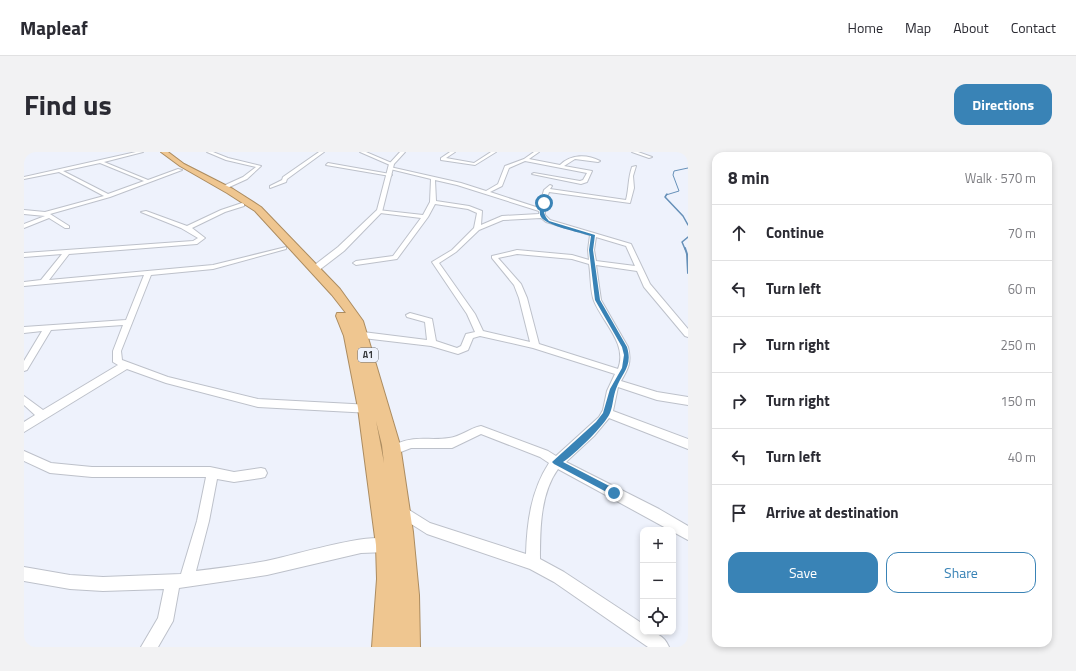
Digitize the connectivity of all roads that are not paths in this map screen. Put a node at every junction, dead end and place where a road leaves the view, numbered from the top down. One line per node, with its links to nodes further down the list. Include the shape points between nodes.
1 (141, 152): 15 (street)
2 (155, 152): 21 (highway, A1)
3 (164, 152): 28 (highway, A1)
4 (209, 152): 28 (street, via 258,166 245,178)
5 (322, 152): 27 (street)
6 (362, 152): 19 (street)
7 (403, 152): 19 (street)
8 (453, 152): 9 (street, via 442,159 475,164)
9 (494, 152)
10 (537, 152): 13 (street)
11 (634, 152): 12 (street)
12 (650, 157)
13 (525, 160): 17 (street); 30 (street, via 507,167 500,185)
14 (598, 161): 17 (street, via 574,157)
15 (102, 162): 20 (street); 26 (street)
16 (328, 164): 19 (street)
17 (562, 166): 25 (street, via 590,172 581,183)
18 (634, 167): 29 (street, via 628,202)
19 (391, 169): 24 (street); 34 (street)
20 (59, 170): 23 (street); 31 (street)
21 (180, 170): 26 (street); 33 (highway, A1)
22 (534, 174): 25 (street)
23 (24, 178)
24 (433, 179): 30 (street); 32 (street)
25 (557, 179): 29 (street)
26 (147, 181): 31 (street)
27 (272, 187)
28 (223, 188): 50 (highway, A1, via 258,209)
29 (546, 190): 37 (street)
30 (487, 192): 37 (street)
31 (108, 196): 38 (street)
32 (433, 202): 39 (street); 43 (street, via 479,210)
33 (242, 205): 42 (street); 45 (highway, A1, via 262,221)
34 (380, 211): 39 (street); 50 (street, via 341,249)
35 (24, 212): 38 (street)
36 (144, 212): 42 (street)
37 (542, 213): 43 (street, via 502,218); 44 (street, via 548,222)
38 (48, 215): 40 (street); 41 (street)
39 (425, 217): 48 (street, via 395,258)
40 (24, 226)
41 (67, 227)
42 (186, 229): 46 (street, via 202,238 195,243)
43 (477, 229): 59 (street, via 454,250 435,262 462,299)
44 (593, 235): 49 (street); 51 (street, via 629,245)
45 (284, 248): 52 (street, via 213,267); 70 (highway, A1, via 325,292 347,325)
46 (67, 252): 47 (street); 53 (street)
47 (24, 255)
48 (356, 263)
49 (593, 263): 51 (street); 63 (street, via 572,257 517,252 494,257 518,284); 66 (street, via 597,300 627,355)
50 (315, 269): 61 (highway, A1, via 348,307)
51 (638, 269): 60 (street, via 647,285)
52 (148, 274): 53 (street); 56 (street)
53 (43, 282): 54 (street)
54 (24, 284)
55 (410, 315): 62 (street, via 429,321)
56 (128, 322): 57 (street); 64 (street, via 117,350 118,362)
57 (49, 327): 58 (street); 65 (street)
58 (24, 330)
59 (480, 333): 62 (street, via 469,336 464,350 458,351); 63 (street)
60 (688, 334)
61 (362, 335): 62 (street); 70 (highway, A1)
62 (432, 344)
63 (535, 346): 66 (street)
64 (124, 366): 70 (street, via 166,380 258,403); 72 (street)
65 (24, 368)
66 (622, 373): 67 (street)
67 (616, 383): 69 (street, via 657,396); 71 (street)
68 (24, 400): 72 (street)
69 (688, 402)
70 (374, 409): 75 (highway, A1); 82 (highway, A1)
71 (607, 414): 74 (street); 77 (street, via 564,458)
72 (43, 415): 73 (street)
73 (24, 428)
74 (688, 444)
75 (391, 445): 77 (street, via 393,450 410,443 452,443 481,430 544,454); 80 (highway, A1)
76 (24, 456): 78 (street, via 50,468 92,472)
77 (556, 462): 81 (street); 83 (street, via 536,504)
78 (210, 472): 79 (street, via 234,477); 85 (street, via 212,476 203,521)
79 (261, 473)
80 (398, 510): 83 (street, via 427,528); 88 (highway, A1, via 407,595)
81 (688, 533)
82 (387, 545): 85 (street, via 361,546 267,568); 87 (highway, A1)
83 (532, 562): 89 (street, via 559,577)
84 (24, 574): 85 (street, via 97,584)
85 (180, 581): 86 (street, via 165,621)
86 (149, 647)
87 (385, 647)
88 (407, 647)
89 (661, 647)

